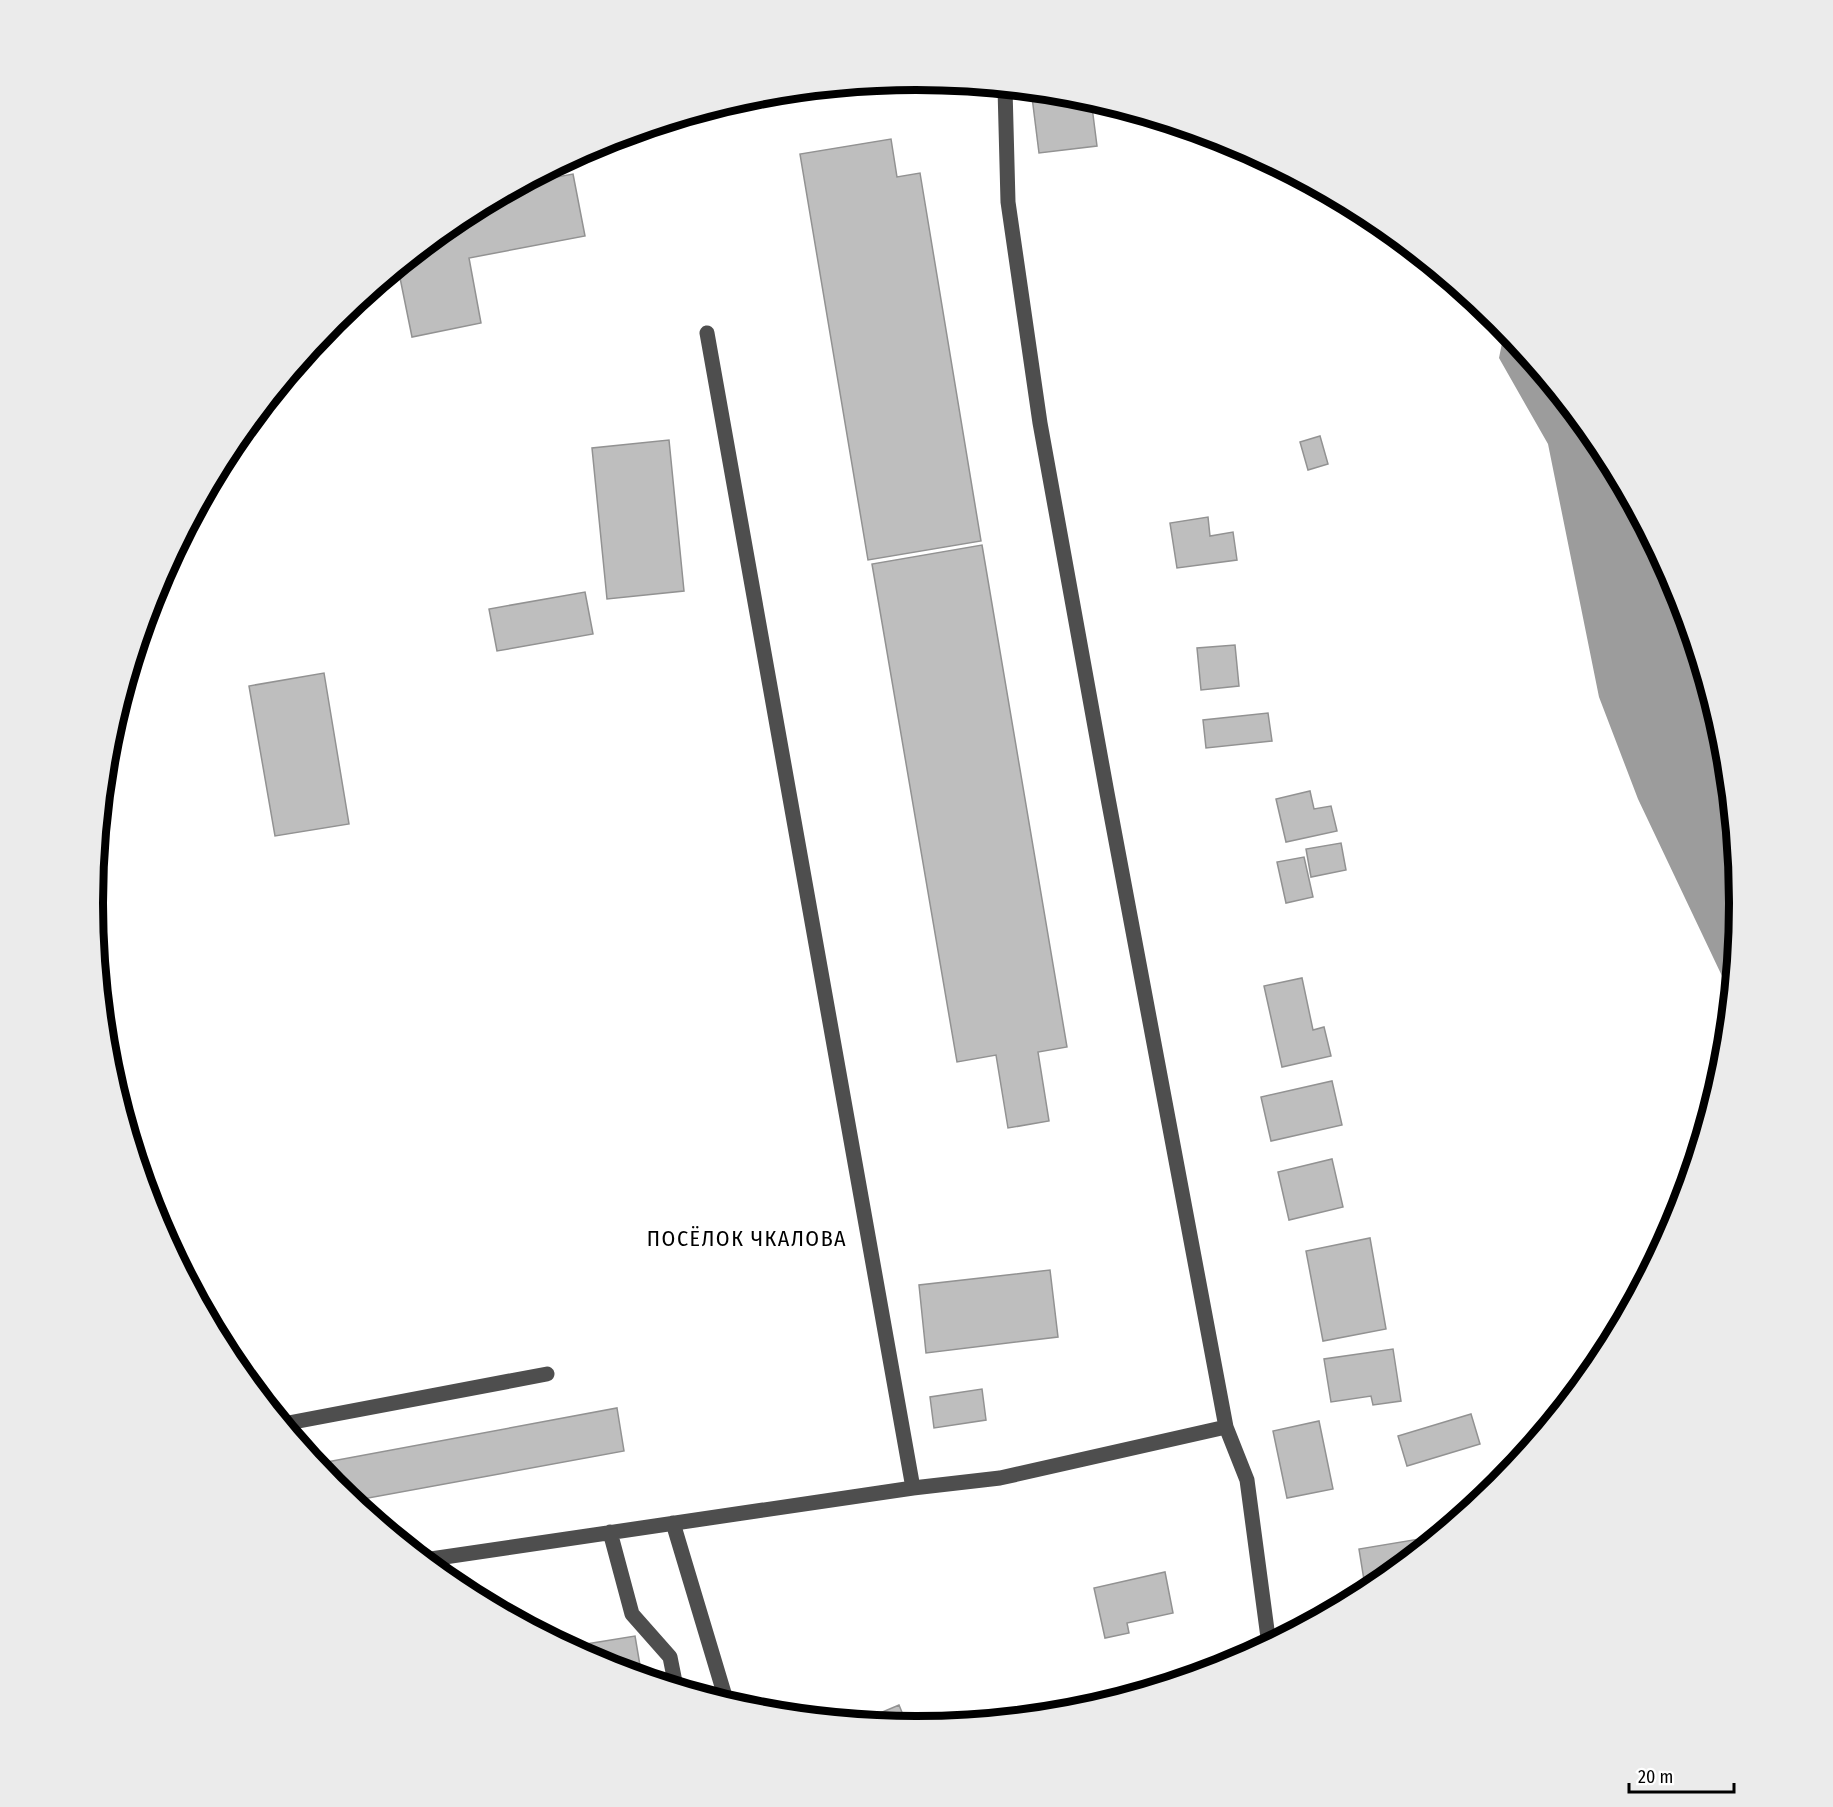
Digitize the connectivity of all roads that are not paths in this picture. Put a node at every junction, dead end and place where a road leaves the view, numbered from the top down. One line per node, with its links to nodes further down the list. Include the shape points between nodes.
1 (1005, 95): 5 (street, via 1008,202 1040,423)
2 (707, 333): 6 (street)
3 (547, 1374): 4 (street)
4 (291, 1423)
5 (1226, 1427): 6 (street, via 1000,1478); 10 (street, via 1247,1480)
6 (913, 1488): 7 (street)
7 (673, 1523): 8 (street); 12 (street)
8 (610, 1532): 9 (street); 11 (street, via 632,1614 670,1657)
9 (434, 1558)
10 (1268, 1637)
11 (675, 1680)
12 (724, 1693)

